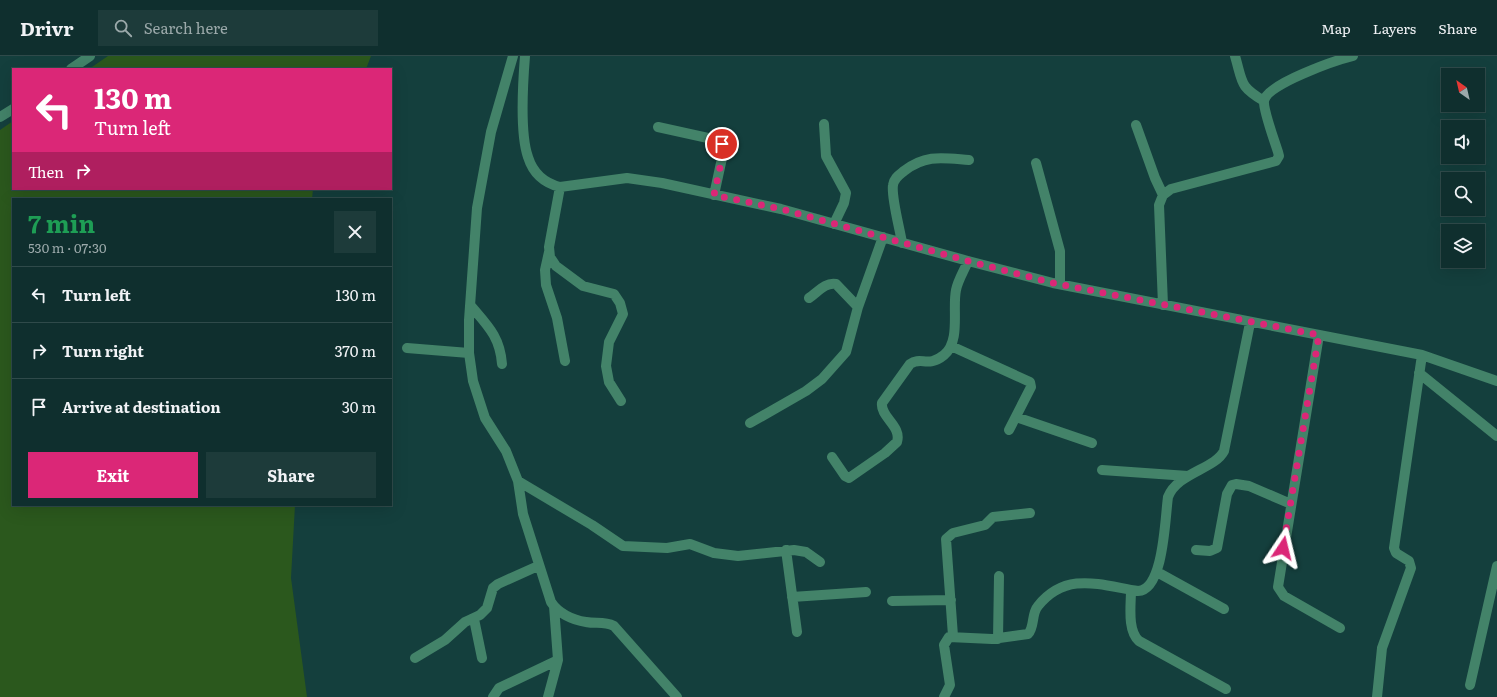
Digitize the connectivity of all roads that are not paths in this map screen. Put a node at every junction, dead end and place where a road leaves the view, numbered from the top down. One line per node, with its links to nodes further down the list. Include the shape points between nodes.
1 (514, 56): 26 (street, via 483,170 477,208)
2 (525, 56): 15 (street, via 524,123 527,156 537,174 550,184)
3 (1235, 56): 7 (street, via 1244,86)
4 (1354, 56): 7 (street, via 1324,65 1276,88)
5 (88, 57): 6 (street)
6 (72, 68)
7 (1264, 101): 16 (street, via 1279,156 1276,162 1171,189)
8 (12, 109): 9 (street)
9 (0, 117)
10 (824, 124): 18 (street, via 826,156 846,193)
11 (1136, 125): 16 (street, via 1155,178)
12 (658, 127): 17 (street, via 717,140 722,144 724,149)
13 (969, 160): 20 (street, via 934,157 925,159 894,179 893,189)
14 (1036, 163): 23 (street, via 1060,251)
15 (560, 187): 17 (street, via 627,178); 21 (street)
16 (1164, 194): 25 (street, via 1159,205)
17 (714, 195): 18 (street, via 781,209)
18 (834, 224): 19 (street)
19 (883, 237): 20 (street); 27 (street)
20 (902, 243): 22 (street)
21 (549, 252): 34 (street, via 545,270 546,285 557,318); 38 (street, via 556,266 583,286 614,294 620,303 622,314 609,342 606,366 609,382)
22 (968, 261): 23 (street); 30 (street, via 956,288)
23 (1060, 284): 25 (street)
24 (810, 298): 27 (street, via 826,286 836,284)
25 (1163, 305): 28 (street)
26 (471, 306): 32 (street); 35 (street, via 496,337)
27 (858, 307): 40 (street, via 850,342 836,366 806,391)
28 (1250, 322): 29 (street); 46 (street, via 1224,450 1220,457)
29 (1319, 335): 33 (street); 48 (street)
30 (951, 346): 39 (street, via 1029,381 1031,387); 44 (street, via 934,361 915,361 910,364 882,403 882,410 898,435 893,446 849,478)
31 (407, 348): 32 (street)
32 (469, 353): 47 (street, via 473,381 485,418 506,451)
33 (1422, 355): 36 (street); 37 (street)
34 (564, 361)
35 (502, 364)
36 (1419, 373): 42 (street); 78 (street, via 1394,548 1396,553 1409,561 1411,568 1385,635 1379,661)
37 (1497, 381)
38 (621, 401)
39 (1016, 417): 41 (street); 43 (street)
40 (750, 423)
41 (1009, 430)
42 (1497, 436)
43 (1092, 443)
44 (832, 457)
45 (1102, 470): 46 (street)
46 (1188, 476): 55 (street, via 1175,486 1168,496)
47 (518, 481): 50 (street, via 623,546 667,548 690,544 714,553 738,556); 53 (street, via 523,514)
48 (1291, 504): 51 (street, via 1249,486 1232,485 1227,494 1217,548 1210,551); 65 (street, via 1277,581 1278,590)
49 (1030, 513): 60 (street, via 993,517 981,527 953,534 946,539)
50 (786, 550): 52 (street, via 806,552); 59 (street)
51 (1196, 550)
52 (820, 562)
53 (538, 566): 62 (street, via 547,595); 64 (street, via 493,588 484,612)
54 (1497, 566): 72 (street)
55 (1157, 572): 57 (street, via 1148,588 1141,591); 63 (street)
56 (999, 576): 68 (street)
57 (1131, 590): 68 (street, via 1080,582 1069,583 1038,605 1028,634); 73 (street, via 1132,630 1139,641)
58 (866, 592): 59 (street)
59 (792, 597): 66 (street)
60 (951, 600): 61 (street); 67 (street)
61 (892, 601)
62 (554, 606): 71 (street); 76 (street, via 560,612 580,620 614,626)
63 (1224, 609)
64 (474, 619): 69 (street, via 465,622 445,640); 70 (street)
65 (1340, 628)
66 (797, 632)
67 (953, 636): 68 (street); 77 (street, via 947,638 944,645 950,685)
68 (998, 639)
69 (416, 658)
70 (482, 658)
71 (558, 660): 74 (street, via 499,688); 75 (street)
72 (1470, 685)
73 (1226, 689)
74 (493, 697)
75 (548, 697)
76 (676, 697)
77 (944, 697)
78 (1377, 697)

